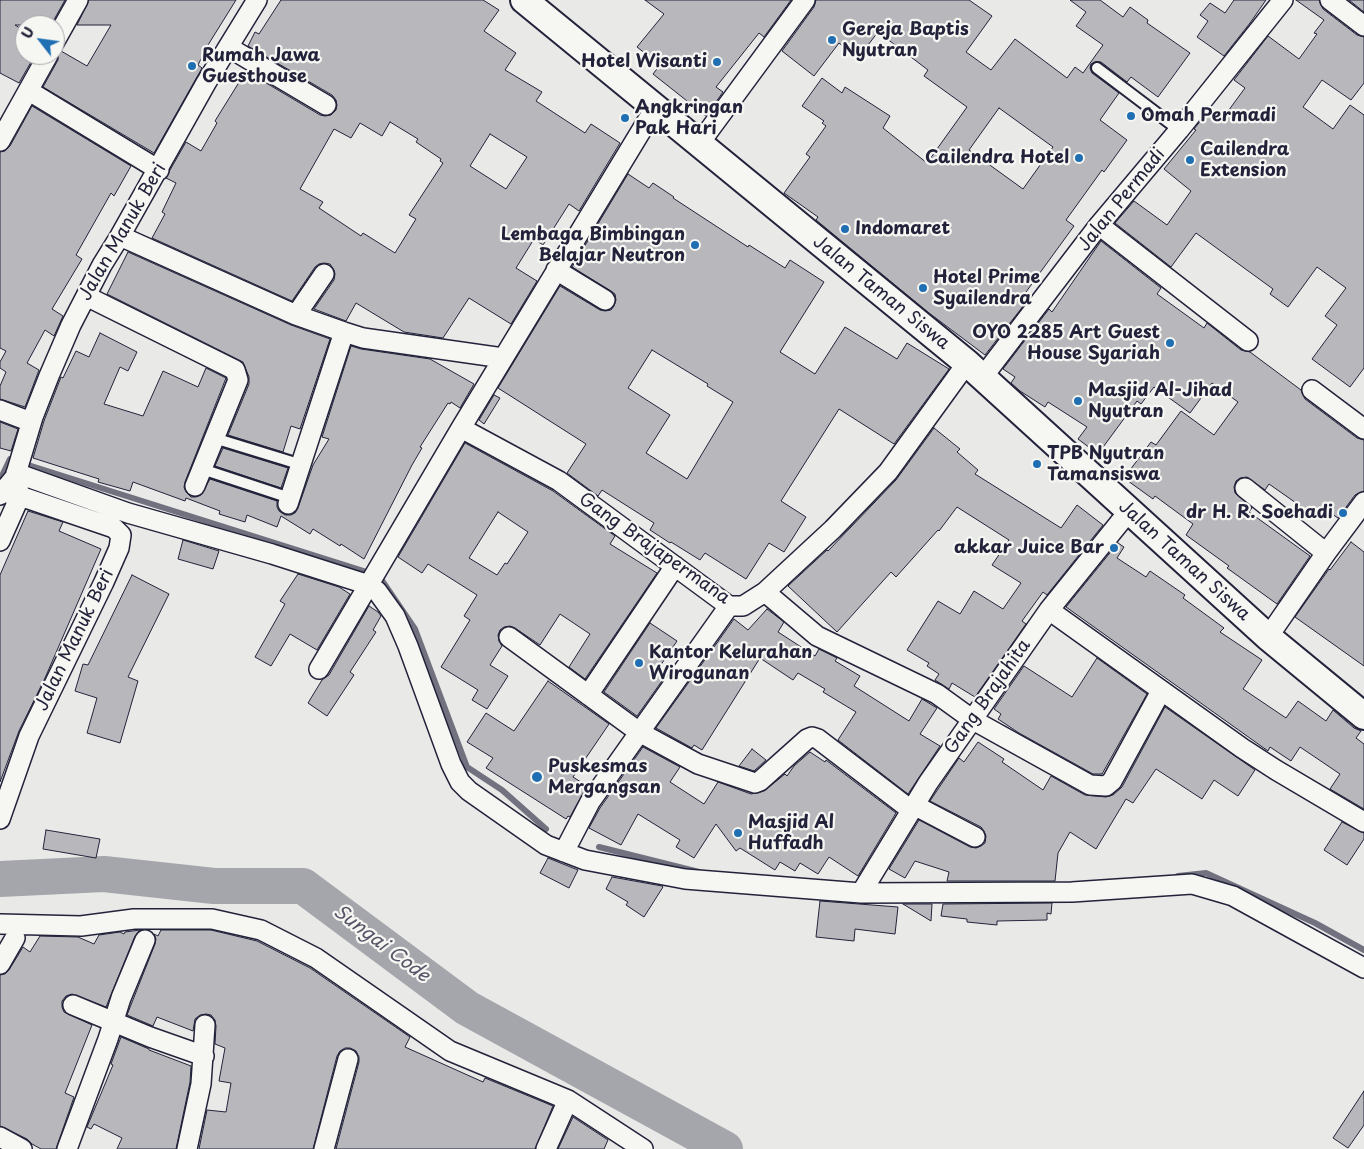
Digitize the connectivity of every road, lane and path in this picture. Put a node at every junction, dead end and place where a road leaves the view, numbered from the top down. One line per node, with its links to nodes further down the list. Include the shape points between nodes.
1 (78, 0): 7 (street)
2 (257, 0): 9 (street, Jalan Manuk Beri)
3 (524, 0): 14 (main road, Jalan Taman Siswa)
4 (804, 0): 17 (street)
5 (1283, 0): 15 (street, Jalan Permadi)
6 (1330, 0): 8 (street)
7 (65, 23)
8 (1364, 26)
9 (228, 47): 13 (street); 18 (street, Jalan Manuk Beri)
10 (43, 65): 12 (street)
11 (1096, 68): 15 (lane)
12 (29, 91): 16 (street); 18 (street)
13 (326, 106)
14 (655, 108): 17 (main road, Jalan Taman Siswa); 21 (street)
15 (1179, 130): 19 (street, Jalan Permadi)
16 (0, 141)
17 (699, 144): 29 (main road, Jalan Taman Siswa)
18 (159, 170): 20 (street, Jalan Manuk Beri)
19 (1099, 225): 27 (street); 29 (street, Jalan Permadi)
20 (120, 236): 23 (street, Jalan Manuk Beri); 25 (street)
21 (556, 270): 24 (street); 28 (street)
22 (324, 274): 25 (street)
23 (86, 296): 32 (street, Jalan Manuk Beri); 35 (street, via 235,370 238,380)
24 (605, 300)
25 (296, 315): 26 (street)
26 (344, 332): 28 (street, via 363,338); 36 (street)
27 (1248, 341)
28 (503, 358): 33 (street)
29 (974, 371): 44 (main road, Jalan Taman Siswa); 49 (street, Gang Brajapermana, via 888,472)
30 (1312, 390): 34 (street)
31 (0, 410): 32 (street)
32 (31, 422): 37 (street, Jalan Manuk Beri)
33 (461, 428): 47 (street, Gang Brajapermana, via 559,481); 48 (street)
34 (1364, 429)
35 (214, 438): 36 (lane); 38 (street)
36 (302, 465): 42 (street)
37 (16, 475): 40 (street, Jalan Manuk Beri); 41 (street); 48 (street, via 128,513)
38 (198, 478): 42 (lane)
39 (1245, 488): 46 (street)
40 (1, 494): 41 (street, Jalan Manuk Beri)
41 (20, 496): 45 (street); 61 (street, Jalan Manuk Beri, via 114,528 121,535 119,548 104,582 29,736)
42 (289, 501)
43 (1364, 502): 46 (street)
44 (1129, 511): 51 (street, Gang Brajahita); 52 (main road, Jalan Taman Siswa)
45 (1, 535)
46 (1326, 552): 52 (street)
47 (675, 566): 50 (street, Gang Brajapermana); 56 (street)
48 (369, 585): 54 (street); 64 (street, via 377,591 398,623 460,782 546,845)
49 (765, 592): 50 (street, Gang Brajapermana, via 742,606); 58 (street, via 816,636 937,694)
50 (730, 606): 59 (street)
51 (1049, 610): 55 (street); 58 (street, Gang Brajahita)
52 (1268, 636): 57 (main road, Jalan Taman Siswa)
53 (509, 637): 56 (street)
54 (319, 669)
55 (1162, 691): 58 (street, via 1112,781 1106,786 1090,785); 62 (street, via 1242,748)
56 (588, 695): 59 (street)
57 (1364, 716)
58 (972, 720): 60 (street, Gang Brajahita)
59 (639, 732): 60 (street, via 698,764 755,783 807,739 818,738); 64 (street, via 590,802)
60 (913, 808): 63 (street); 65 (street, Gang Brajahita)
61 (0, 820)
62 (1364, 822)
63 (975, 838)
64 (564, 852): 65 (street, via 585,860 685,879)
65 (861, 893): 70 (street, via 1072,892 1192,884 1233,896)
66 (0, 924): 76 (street, via 81,926 134,919 212,918 261,930 316,958 450,1051)
67 (15, 938): 69 (street)
68 (145, 940): 72 (street)
69 (0, 964)
70 (1364, 968)
71 (73, 1005): 72 (street)
72 (113, 1022): 74 (street); 77 (street)
73 (205, 1025): 74 (street)
74 (204, 1056): 78 (street)
75 (348, 1059): 79 (street)
76 (568, 1100): 80 (street); 81 (street)
77 (67, 1149)
78 (187, 1149)
79 (324, 1149)
80 (546, 1149)
81 (643, 1149)

